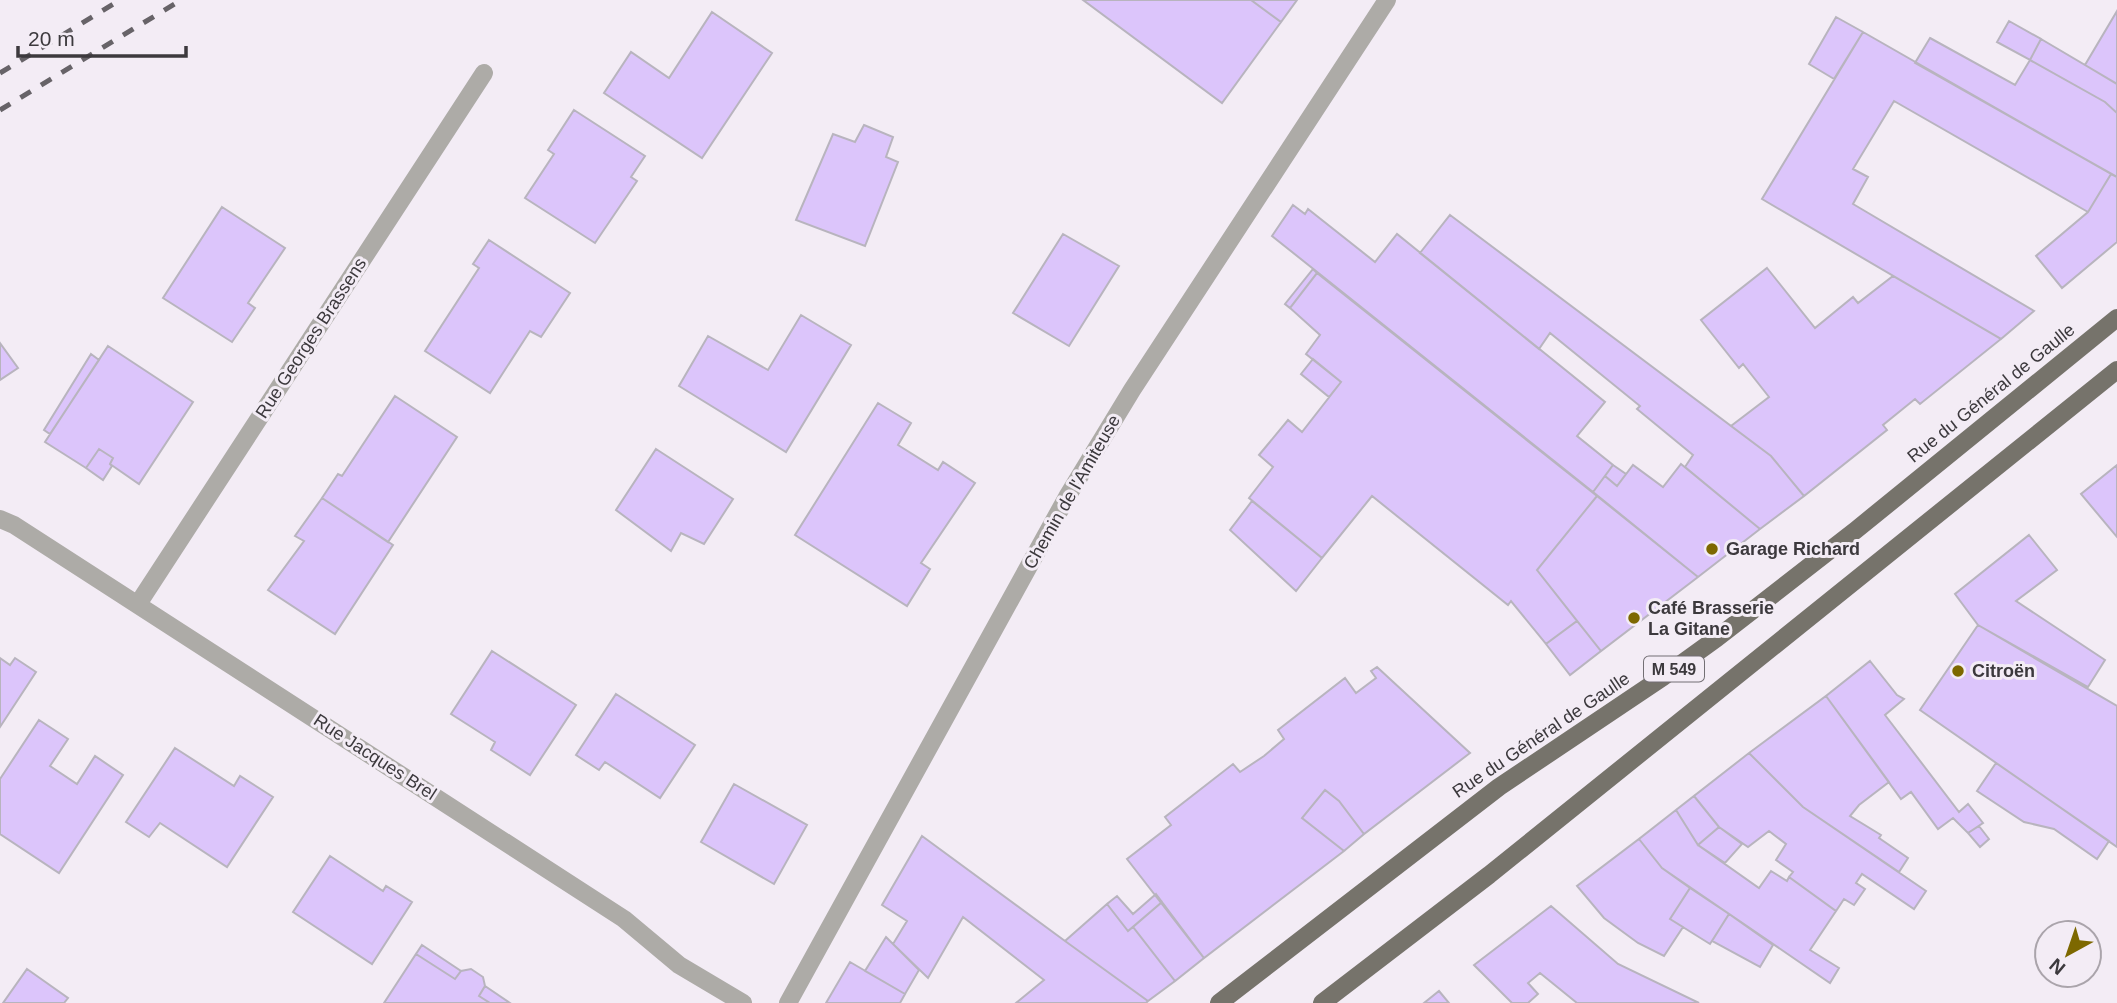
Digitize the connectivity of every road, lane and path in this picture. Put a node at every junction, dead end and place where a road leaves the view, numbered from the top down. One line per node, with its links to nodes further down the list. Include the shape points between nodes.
1 (1387, 0): 8 (street, Chemin de l'Amiteuse, via 1139,378 1067,497)
2 (484, 73): 6 (street, Rue Georges Brassens)
3 (2117, 318): 9 (main road, Rue du Général de Gaulle / M 549, via 1717,638 1490,794)
4 (2117, 370): 10 (main road, M 549, via 1489,875)
5 (0, 519): 6 (street, Rue Jacques Brel)
6 (138, 604): 7 (street, Rue Jacques Brel, via 624,919 680,965)
7 (743, 1003)
8 (788, 1003)
9 (1219, 1003)
10 (1322, 1003)

